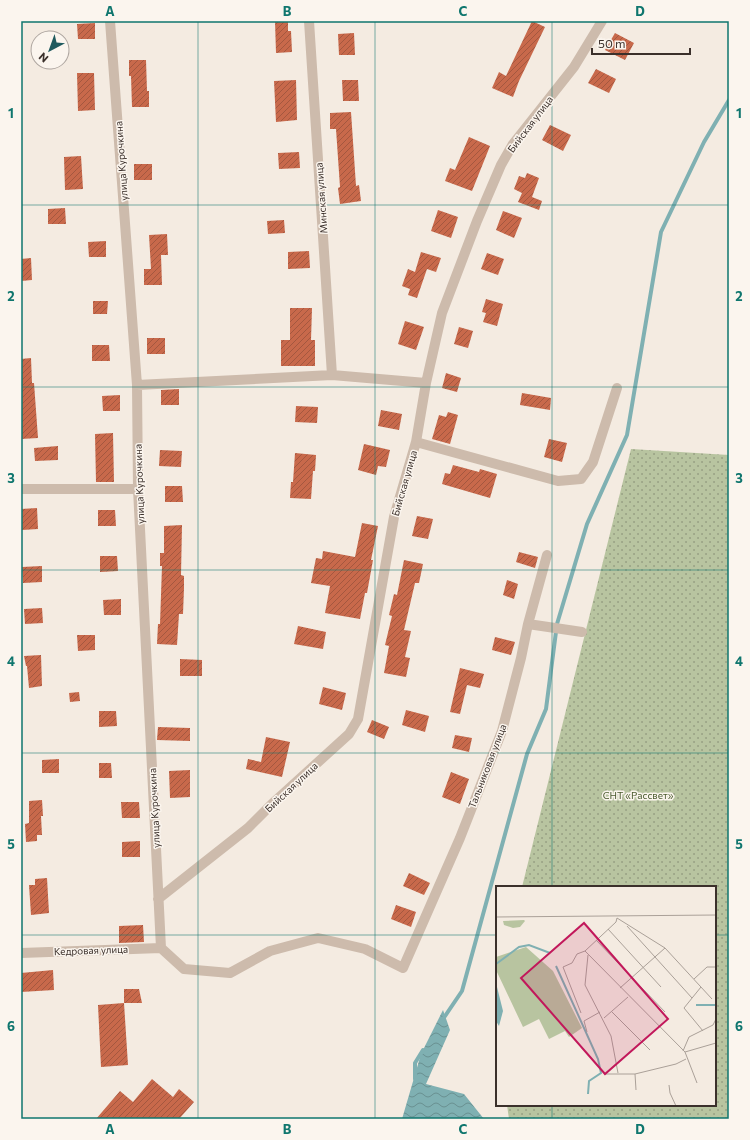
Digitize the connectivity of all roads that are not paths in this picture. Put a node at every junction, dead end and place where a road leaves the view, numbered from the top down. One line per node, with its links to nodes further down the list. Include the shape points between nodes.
1 (110, 21): 6 (street, улица Курочкина)
2 (309, 21): 4 (street, Минская улица)
3 (602, 21): 5 (street, Бийская улица, via 574,67 513,144 501,165 442,313)
4 (332, 375): 5 (street); 6 (street)
5 (426, 383): 8 (street, Бийская улица)
6 (137, 385): 10 (street, улица Курочкина)
7 (617, 388): 8 (street, via 593,462 581,479 558,481)
8 (416, 442): 14 (street, Бийская улица, via 394,517 358,719 349,734 248,828)
9 (21, 489): 10 (street)
10 (138, 489): 14 (street, улица Курочкина)
11 (547, 555): 12 (street, Тальниковая улица)
12 (528, 624): 13 (street); 15 (street, Тальниковая улица, via 502,731 460,838 403,968 365,949 318,938 270,951 230,973 184,969)
13 (582, 632)
14 (158, 899): 15 (street, улица Курочкина)
15 (161, 948): 16 (street, Кедровая улица)
16 (21, 953)

